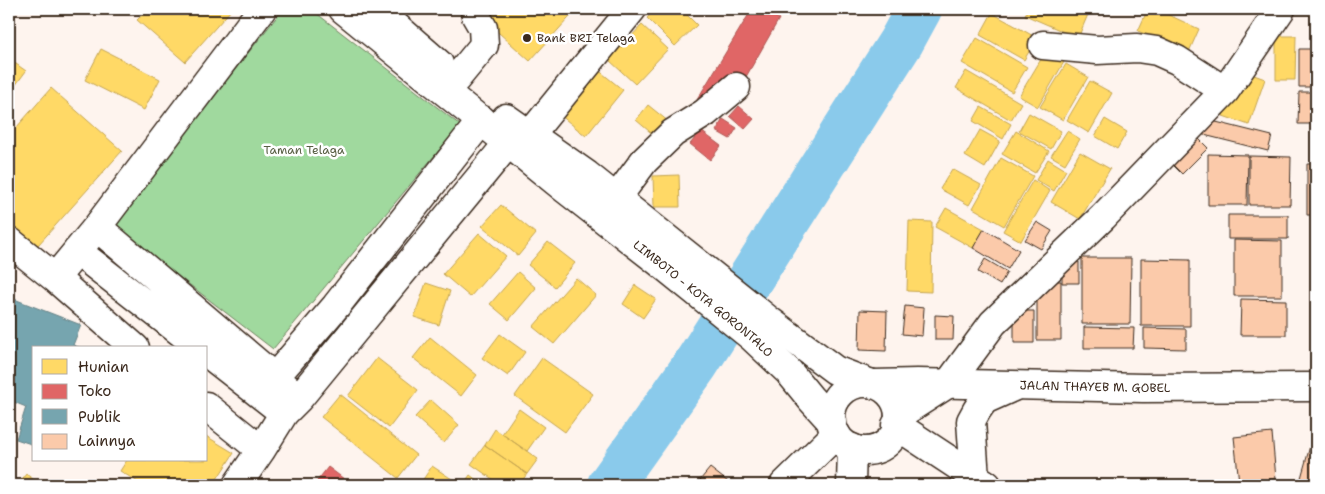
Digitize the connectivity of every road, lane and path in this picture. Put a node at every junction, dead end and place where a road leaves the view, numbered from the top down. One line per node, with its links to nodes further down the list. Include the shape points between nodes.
1 (262, 9): 15 (main road)
2 (343, 9): 11 (main road)
3 (376, 9): 8 (main road)
4 (475, 9): 8 (main road, via 483,28 484,45)
5 (632, 9): 12 (main road)
6 (1280, 9): 10 (main road)
7 (1043, 45): 10 (main road, via 1157,51)
8 (456, 79): 12 (main road, via 492,108)
9 (736, 87): 14 (main road, via 673,134 644,161)
10 (1225, 90): 26 (main road, via 993,323)
11 (482, 120): 12 (main road); 24 (main road, via 336,306)
12 (520, 139): 13 (main road); 29 (main road)
13 (575, 182): 14 (main road); 18 (main road, LIMBOTO - KOTA GORONTALO)
14 (616, 199): 18 (main road)
15 (97, 227): 17 (main road); 24 (main road)
16 (9, 241): 19 (main road)
17 (77, 251): 19 (main road); 22 (main road)
18 (691, 273): 20 (main road, LIMBOTO - KOTA GORONTALO)
19 (55, 278): 21 (main road)
20 (762, 330): 25 (main road, via 835,370); 32 (main road, LIMBOTO - KOTA GORONTALO, via 789,372)
21 (133, 346)
22 (198, 346)
23 (208, 353): 29 (main road)
24 (275, 377): 29 (main road)
25 (871, 383): 26 (main road, JALAN THAYEB M. GOBEL); 31 (main road, via 884,388 892,396 898,406); 32 (main road, via 858,383 839,394 834,404)
26 (949, 383): 27 (main road, JALAN THAYEB M. GOBEL); 31 (main road)
27 (1017, 386): 28 (main road, JALAN THAYEB M. GOBEL); 34 (main road, via 984,400 971,421)
28 (1316, 387)
29 (292, 406): 33 (main road)
30 (208, 408): 33 (main road)
31 (897, 420): 32 (main road, via 884,446 868,451); 34 (main road)
32 (840, 435): 36 (main road); 37 (main road)
33 (261, 450): 35 (main road)
34 (981, 482)
35 (236, 485)
36 (784, 485)
37 (850, 485)

